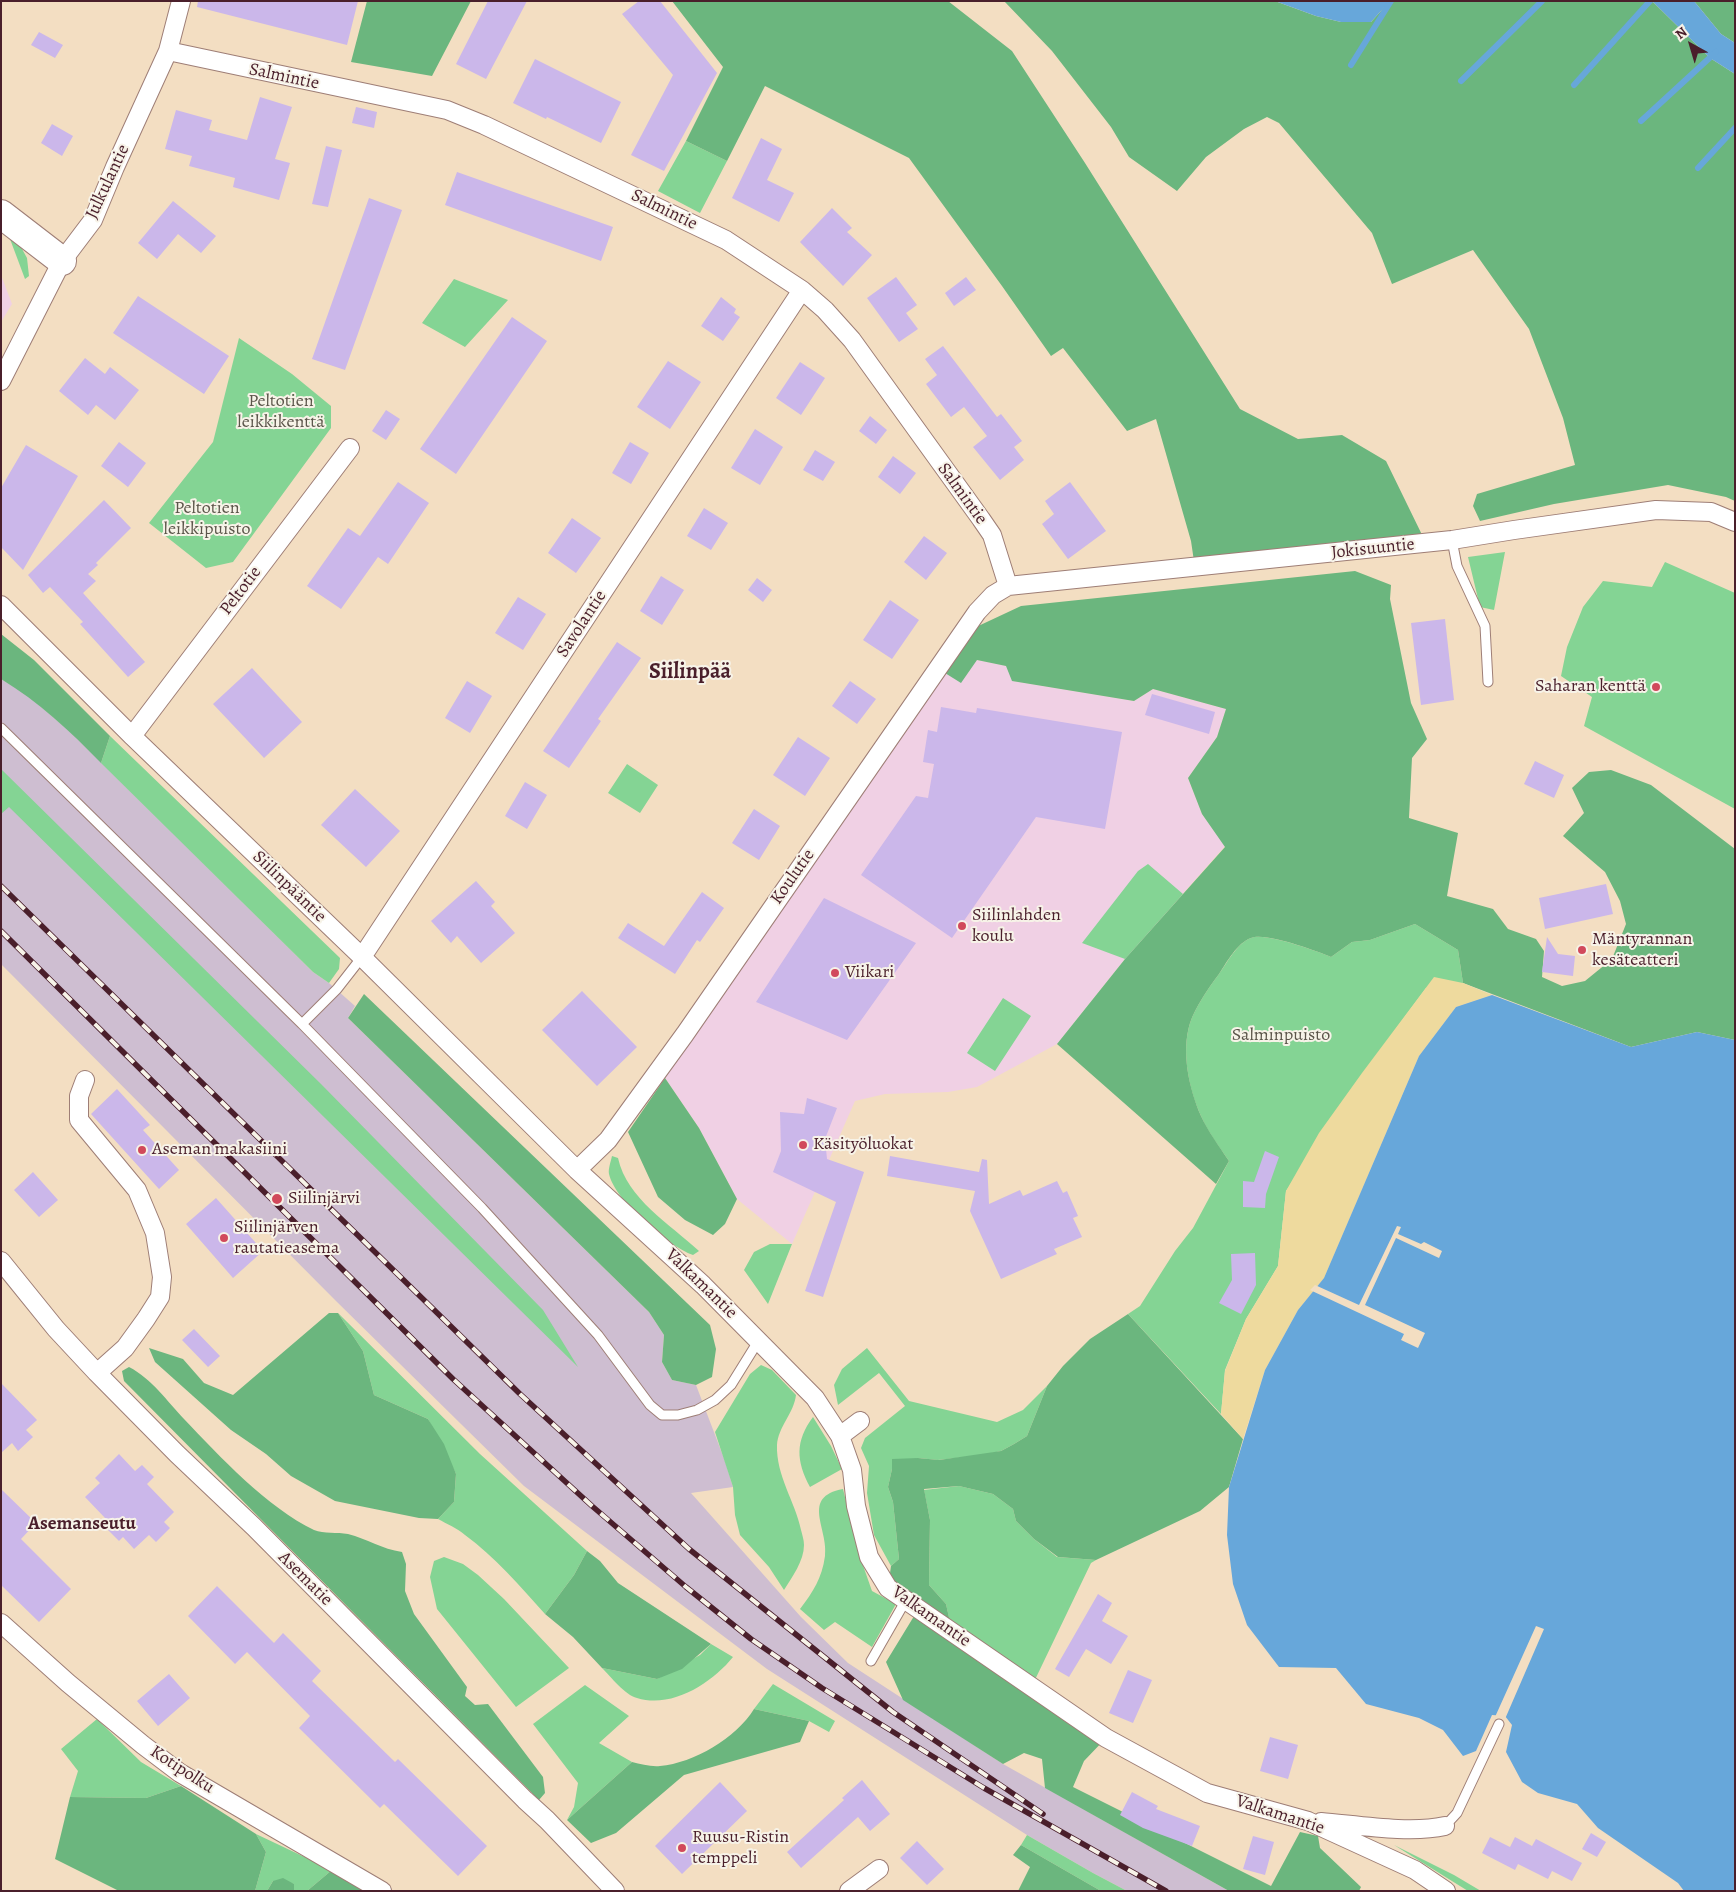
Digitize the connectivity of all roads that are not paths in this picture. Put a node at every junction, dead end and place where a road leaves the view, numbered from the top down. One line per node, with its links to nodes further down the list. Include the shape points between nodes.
1 (181, 1): 2 (street, Julkulantie)
2 (168, 52): 4 (street, Julkulantie, via 93,220); 5 (street, Salmintie, via 446,110 726,240)
3 (1, 214): 4 (main road)
4 (62, 261): 6 (street, Julkulantie)
5 (802, 290): 10 (street, Salmintie, via 852,340 981,519 992,535); 15 (street, Savolantie)
6 (1, 381)
7 (350, 448): 14 (street, Peltotie)
8 (1735, 522): 9 (street, Jokisuuntie, via 1710,512 1656,510)
9 (1452, 540): 10 (street, Jokisuuntie); 12 (lane, via 1457,566 1485,626)
10 (1008, 586): 18 (street, Koulutie, via 993,595 977,612 684,1034 608,1140)
11 (1, 605): 14 (street, Siilinpääntie)
12 (1488, 682)
13 (1, 728): 16 (lane)
14 (132, 736): 15 (street, Siilinpääntie)
15 (362, 957): 16 (lane, via 337,989); 18 (street, Siilinpääntie)
16 (302, 1024): 20 (lane, via 482,1208 598,1334 650,1405 662,1415 697,1410 715,1400 731,1385)
17 (85, 1080): 21 (street, via 79,1096 79,1120 137,1190 155,1233 162,1277 160,1297 146,1319 124,1348)
18 (577, 1170): 20 (street, Valkamantie)
19 (1, 1262): 21 (street, Asematie)
20 (759, 1340): 23 (street, Valkamantie, via 815,1398)
21 (97, 1373): 32 (street, Asematie)
22 (860, 1421): 23 (street)
23 (840, 1436): 24 (street, Valkamantie, via 852,1470 856,1506 869,1557 888,1588)
24 (906, 1600): 26 (lane); 28 (street, Valkamantie, via 1127,1750 1207,1793)
25 (1, 1623): 31 (street, Kotipolku, via 68,1683 180,1773)
26 (871, 1661)
27 (1498, 1724): 29 (lane, via 1456,1813)
28 (1308, 1820): 29 (street, via 1373,1827 1430,1829); 34 (street, Valkamantie, via 1414,1870)
29 (1445, 1826)
30 (879, 1869): 33 (street)
31 (382, 1891)
32 (615, 1891)
33 (849, 1891)
34 (1446, 1891)

